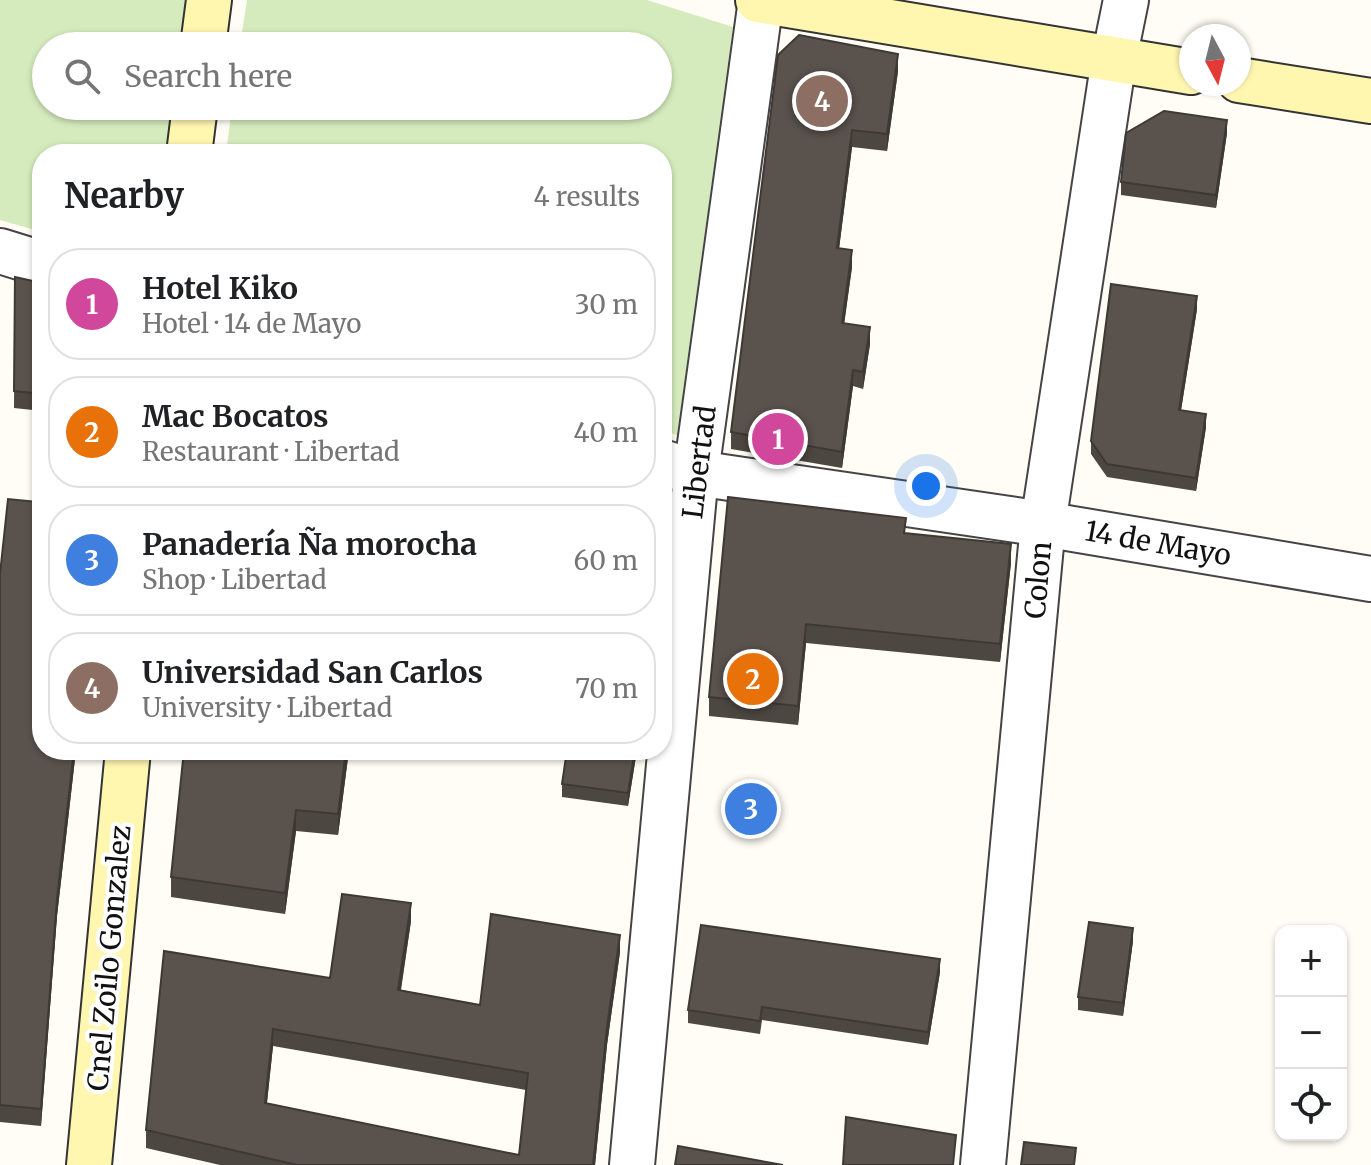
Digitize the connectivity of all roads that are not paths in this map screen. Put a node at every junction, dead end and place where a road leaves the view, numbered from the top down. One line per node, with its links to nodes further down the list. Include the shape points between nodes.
1 (209, 0): 4 (street)
2 (760, 0): 5 (street); 13 (street, Libertad)
3 (1126, 0): 5 (street, Colon)
4 (205, 32)
5 (1114, 59): 6 (street); 14 (street, Colon)
6 (1179, 70)
7 (1251, 82): 8 (street)
8 (1371, 101)
9 (193, 120): 10 (street)
10 (190, 144)
11 (0, 251): 12 (street)
12 (32, 261)
13 (679, 467): 14 (street, 14 de Mayo); 15 (street, Libertad)
14 (1043, 524): 16 (street, 14 de Mayo); 21 (street, Colon)
15 (672, 571)
16 (1371, 579)
17 (127, 760): 19 (street, Cnel Zoilo Gonzalez)
18 (659, 760): 20 (street, Libertad)
19 (89, 1165)
20 (632, 1165)
21 (983, 1165)

